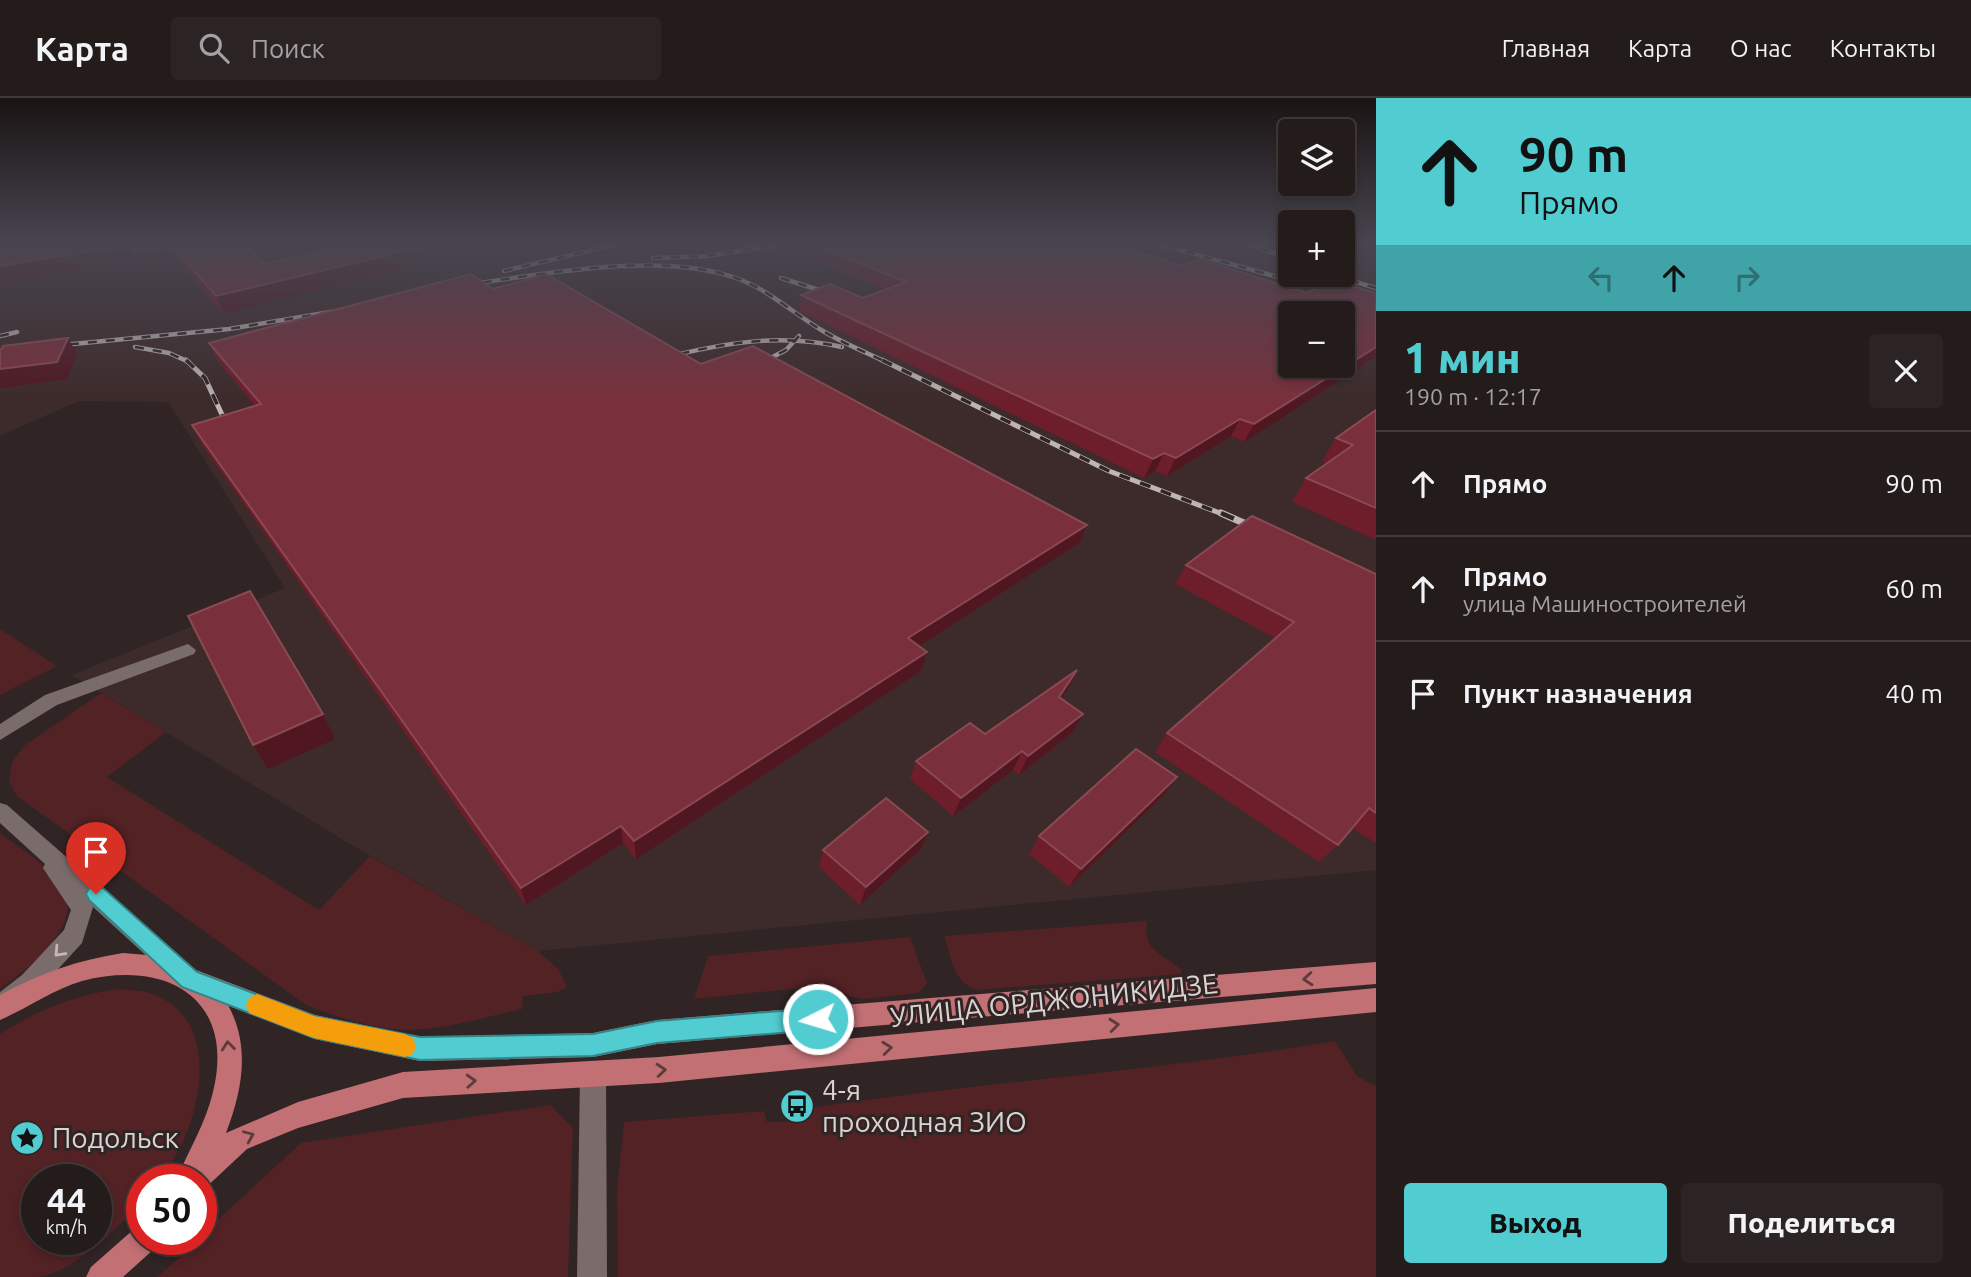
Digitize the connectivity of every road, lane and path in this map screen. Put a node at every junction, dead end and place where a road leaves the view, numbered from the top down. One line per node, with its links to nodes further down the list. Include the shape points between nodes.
1 (188, 650): 2 (street, via 51,700)
2 (0, 733)
3 (5, 814): 5 (street); 7 (street, one-way to 7, via 68,884 82,908 74,936)
4 (1376, 973): 5 (main road, УЛИЦА ОРДЖОНИКИДЗЕ, one-way to 5, via 657,1032 593,1045 420,1049 314,1027)
5 (190, 980): 7 (main road, УЛИЦА ОРДЖОНИКИДЗЕ, via 159,967 123,964 40,986); 9 (main road, one-way to 5, via 213,1139 229,1086 229,1041 215,1004)
6 (1376, 1000): 8 (main road, УЛИЦА ОРДЖОНИКИДЗЕ, one-way to 6)
7 (0, 1007)
8 (593, 1074): 10 (main road, УЛИЦА ОРДЖОНИКИДЗЕ, one-way to 8, via 238,1140 298,1115 403,1085); 13 (street)
9 (199, 1164)
10 (213, 1164)
11 (126, 1255): 12 (main road)
12 (101, 1277)
13 (592, 1277)

